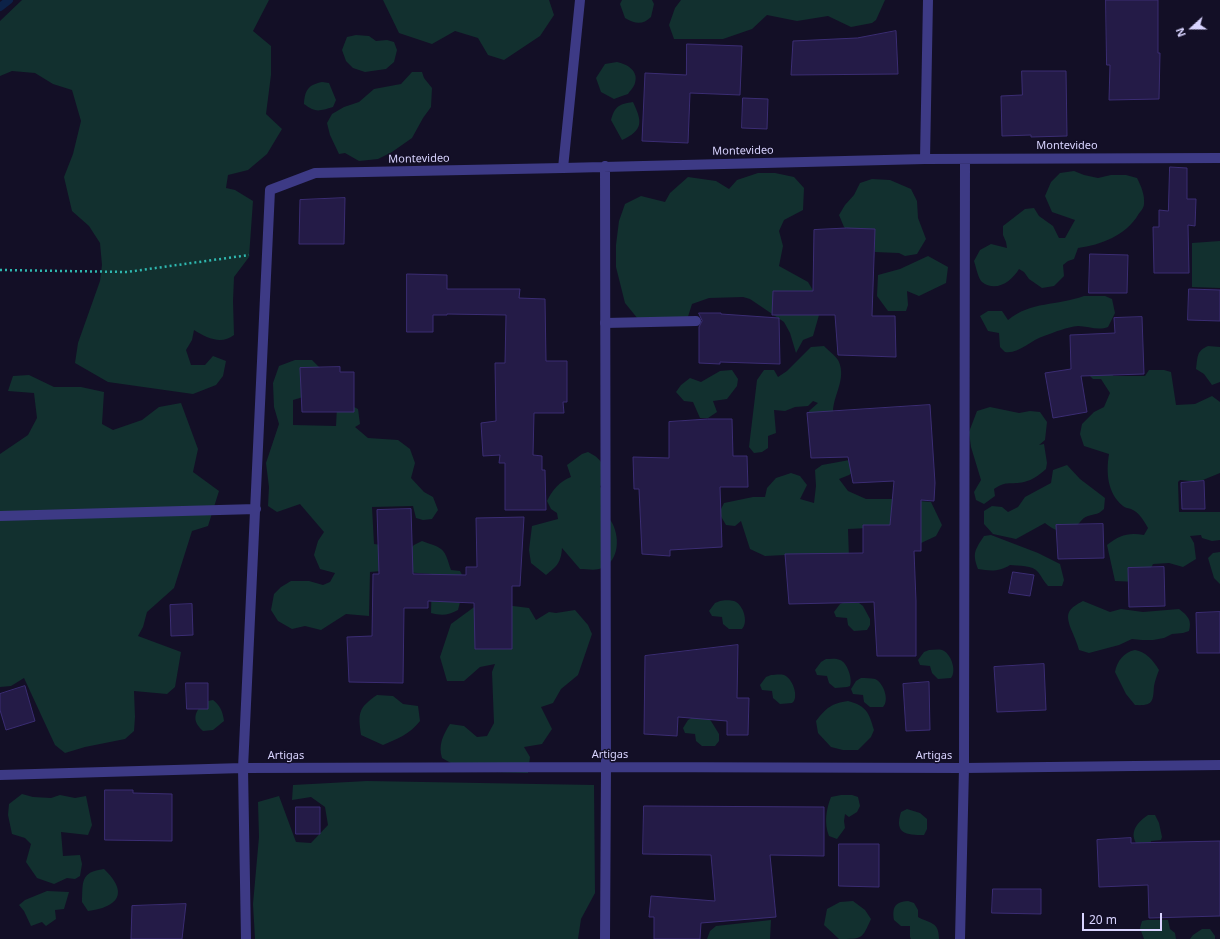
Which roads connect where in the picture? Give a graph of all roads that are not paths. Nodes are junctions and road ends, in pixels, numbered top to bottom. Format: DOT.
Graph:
graph roads {
  1 [pos="580,0"];
  2 [pos="928,0"];
  3 [pos="965,158"];
  4 [pos="1220,158"];
  5 [pos="925,159"];
  6 [pos="605,166"];
  7 [pos="563,168"];
  8 [pos="696,321"];
  9 [pos="605,323"];
  10 [pos="256,509"];
  11 [pos="0,516"];
  12 [pos="1220,765"];
  13 [pos="606,767"];
  14 [pos="243,768"];
  15 [pos="964,768"];
  16 [pos="0,774"];
  17 [pos="246,939"];
  18 [pos="604,939"];
  19 [pos="960,939"];
  1 -- 7 [label="street"];
  2 -- 5 [label="street"];
  3 -- 4 [label="street, Montevideo"];
  3 -- 5 [label="street, Montevideo"];
  3 -- 15 [label="street"];
  5 -- 6 [label="street, Montevideo"];
  6 -- 7 [label="street, Montevideo"];
  6 -- 9 [label="street"];
  7 -- 10 [label="street, Montevideo"];
  8 -- 9 [label="street"];
  9 -- 13 [label="street"];
  10 -- 11 [label="street"];
  10 -- 14 [label="street"];
  12 -- 15 [label="street, Artigas"];
  13 -- 14 [label="street, Artigas"];
  13 -- 15 [label="street, Artigas"];
  13 -- 18 [label="street"];
  14 -- 16 [label="street, Artigas"];
  14 -- 17 [label="street"];
  15 -- 19 [label="street"];
}
